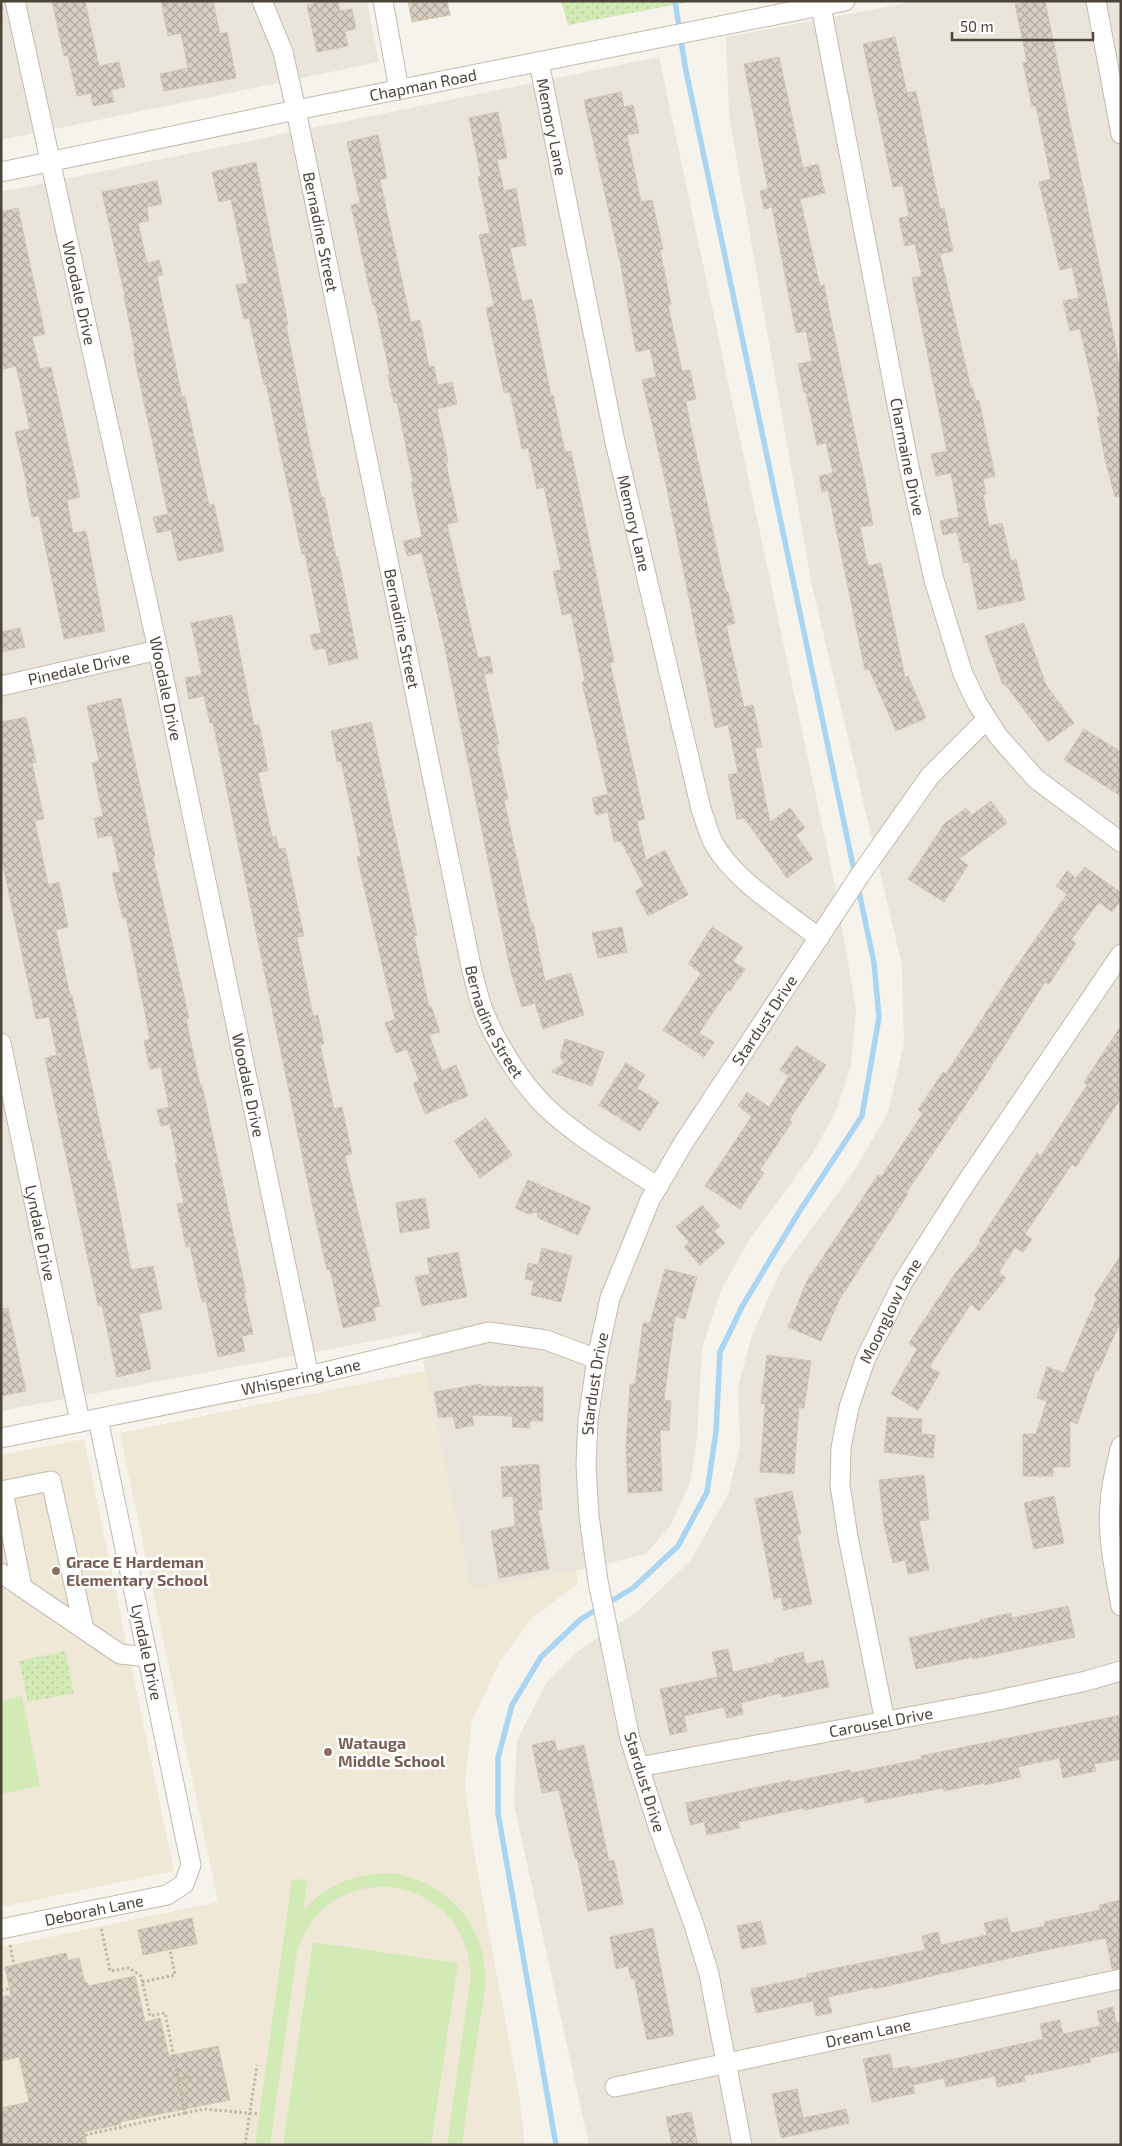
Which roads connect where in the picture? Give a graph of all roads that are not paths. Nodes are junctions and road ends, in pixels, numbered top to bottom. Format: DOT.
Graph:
graph roads {
  1 [pos="15,1"];
  2 [pos="262,1"];
  3 [pos="383,1"];
  4 [pos="845,1"];
  5 [pos="1096,1"];
  6 [pos="821,6"];
  7 [pos="539,62"];
  8 [pos="399,90"];
  9 [pos="296,110"];
  10 [pos="1121,134"];
  11 [pos="50,162"];
  12 [pos="1,172"];
  13 [pos="158,650"];
  14 [pos="1,686"];
  15 [pos="987,719"];
  16 [pos="1121,842"];
  17 [pos="819,938"];
  18 [pos="1121,954"];
  19 [pos="1,1043"];
  20 [pos="658,1188"];
  21 [pos="597,1359"];
  22 [pos="309,1376"];
  23 [pos="98,1419"];
  24 [pos="80,1422"];
  25 [pos="1,1438"];
  26 [pos="1121,1446"];
  27 [pos="2,1491"];
  28 [pos="1,1573"];
  29 [pos="22,1587"];
  30 [pos="1121,1606"];
  31 [pos="84,1629"];
  32 [pos="148,1657"];
  33 [pos="1121,1671"];
  34 [pos="885,1722"];
  35 [pos="639,1767"];
  36 [pos="184,1884"];
  37 [pos="5,1936"];
  38 [pos="1121,1978"];
  39 [pos="726,2063"];
  40 [pos="615,2087"];
  41 [pos="742,2145"];
  1 -- 11 [label="street, Woodale Drive"];
  2 -- 9 [label="street, Bernadine Street"];
  3 -- 8 [label="street"];
  4 -- 6 [label="street, Chapman Road"];
  5 -- 10 [label="street"];
  6 -- 7 [label="street, Chapman Road"];
  6 -- 15 [label="street, Charmaine Drive"];
  7 -- 8 [label="street, Chapman Road"];
  7 -- 17 [label="street, Memory Lane"];
  8 -- 9 [label="street, Chapman Road"];
  9 -- 11 [label="street, Chapman Road"];
  9 -- 20 [label="street, Bernadine Street"];
  11 -- 12 [label="street, Chapman Road"];
  11 -- 13 [label="street, Woodale Drive"];
  13 -- 14 [label="street, Pinedale Drive"];
  13 -- 22 [label="street, Woodale Drive"];
  15 -- 16 [label="street, Charmaine Drive"];
  15 -- 17 [label="street, Stardust Drive"];
  17 -- 20 [label="street, Stardust Drive"];
  18 -- 34 [label="street, Moonglow Lane"];
  19 -- 24 [label="street, Lyndale Drive"];
  20 -- 21 [label="street, Stardust Drive"];
  21 -- 22 [label="street, Whispering Lane"];
  21 -- 35 [label="street, Stardust Drive"];
  22 -- 23 [label="street, Whispering Lane"];
  23 -- 24 [label="street, Whispering Lane"];
  23 -- 32 [label="street, Lyndale Drive"];
  24 -- 25 [label="street, Whispering Lane"];
  26 -- 30 [label="street"];
  27 -- 29 [label="street"];
  27 -- 31 [label="street"];
  28 -- 29 [label="street"];
  29 -- 31 [label="street"];
  31 -- 32 [label="street"];
  32 -- 36 [label="street, Lyndale Drive"];
  33 -- 34 [label="street, Carousel Drive"];
  34 -- 35 [label="street, Carousel Drive"];
  35 -- 39 [label="street, Stardust Drive"];
  36 -- 37 [label="street, Deborah Lane"];
  38 -- 39 [label="street, Dream Lane"];
  39 -- 40 [label="street, Dream Lane"];
  39 -- 41 [label="street, Stardust Drive"];
}
